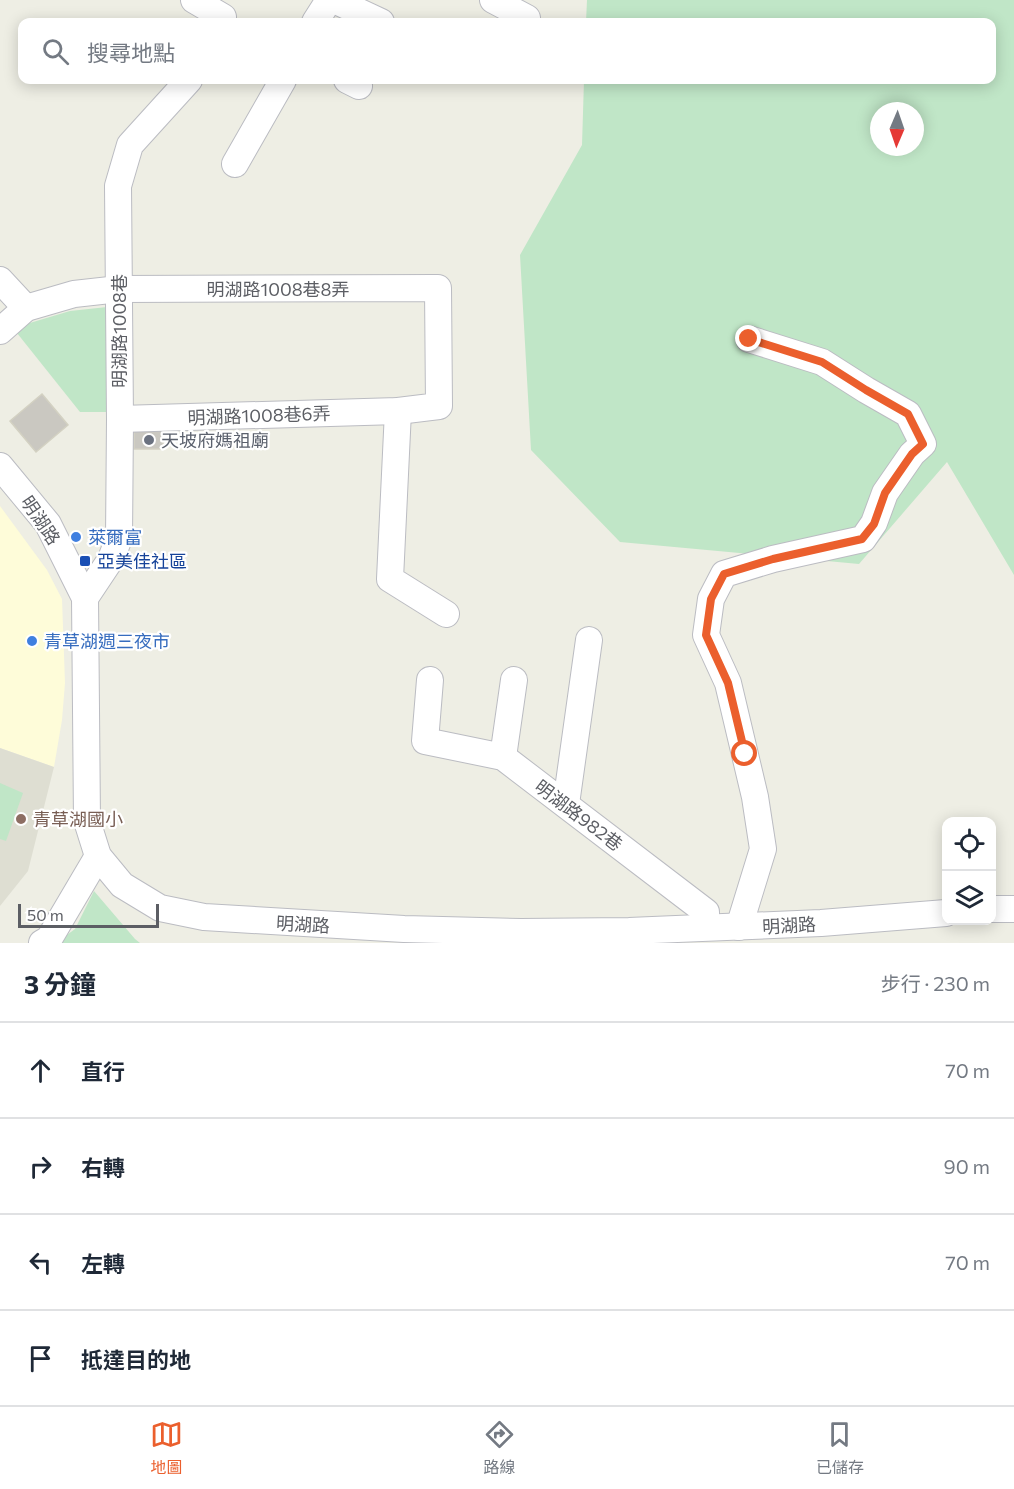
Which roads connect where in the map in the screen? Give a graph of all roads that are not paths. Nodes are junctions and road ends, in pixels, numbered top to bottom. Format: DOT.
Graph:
graph roads {
  1 [pos="194,0"];
  2 [pos="329,0"];
  3 [pos="334,0"];
  4 [pos="493,0"];
  5 [pos="225,13"];
  6 [pos="318,18"];
  7 [pos="372,18"];
  8 [pos="527,18"];
  9 [pos="185,84"];
  10 [pos="281,84"];
  11 [pos="235,164"];
  12 [pos="0,280"];
  13 [pos="118,290"];
  14 [pos="26,308"];
  15 [pos="0,331"];
  16 [pos="749,339"];
  17 [pos="439,406"];
  18 [pos="398,411"];
  19 [pos="120,419"];
  20 [pos="0,466"];
  21 [pos="85,598"];
  22 [pos="446,614"];
  23 [pos="588,640"];
  24 [pos="430,680"];
  25 [pos="514,680"];
  26 [pos="503,757"];
  27 [pos="566,804"];
  28 [pos="98,856"];
  29 [pos="996,909"];
  30 [pos="1014,909"];
  31 [pos="942,913"];
  32 [pos="706,927"];
  33 [pos="740,927"];
  34 [pos="42,943"];
  1 -- 5 [label="street"];
  2 -- 6 [label="street"];
  3 -- 7 [label="street"];
  4 -- 8 [label="street"];
  9 -- 13 [label="street, 明湖路1008巷"];
  10 -- 11 [label="street"];
  12 -- 14 [label="street"];
  13 -- 14 [label="street, 明湖路1008巷8弄"];
  13 -- 17 [label="street, 明湖路1008巷8弄"];
  13 -- 19 [label="street, 明湖路1008巷"];
  14 -- 15 [label="street"];
  16 -- 33 [label="street"];
  17 -- 18 [label="street, 明湖路1008巷6弄"];
  18 -- 19 [label="street, 明湖路1008巷6弄"];
  18 -- 22 [label="street"];
  19 -- 21 [label="street, 明湖路1008巷"];
  20 -- 21 [label="street, 明湖路"];
  21 -- 28 [label="street, 明湖路"];
  23 -- 27 [label="street"];
  24 -- 26 [label="street, 明湖路982巷"];
  25 -- 26 [label="street"];
  26 -- 27 [label="street, 明湖路982巷"];
  27 -- 32 [label="street, 明湖路982巷"];
  28 -- 32 [label="street, 明湖路"];
  28 -- 34 [label="street"];
  29 -- 30 [label="street"];
  31 -- 33 [label="street, 明湖路"];
  32 -- 33 [label="street, 明湖路"];
}
